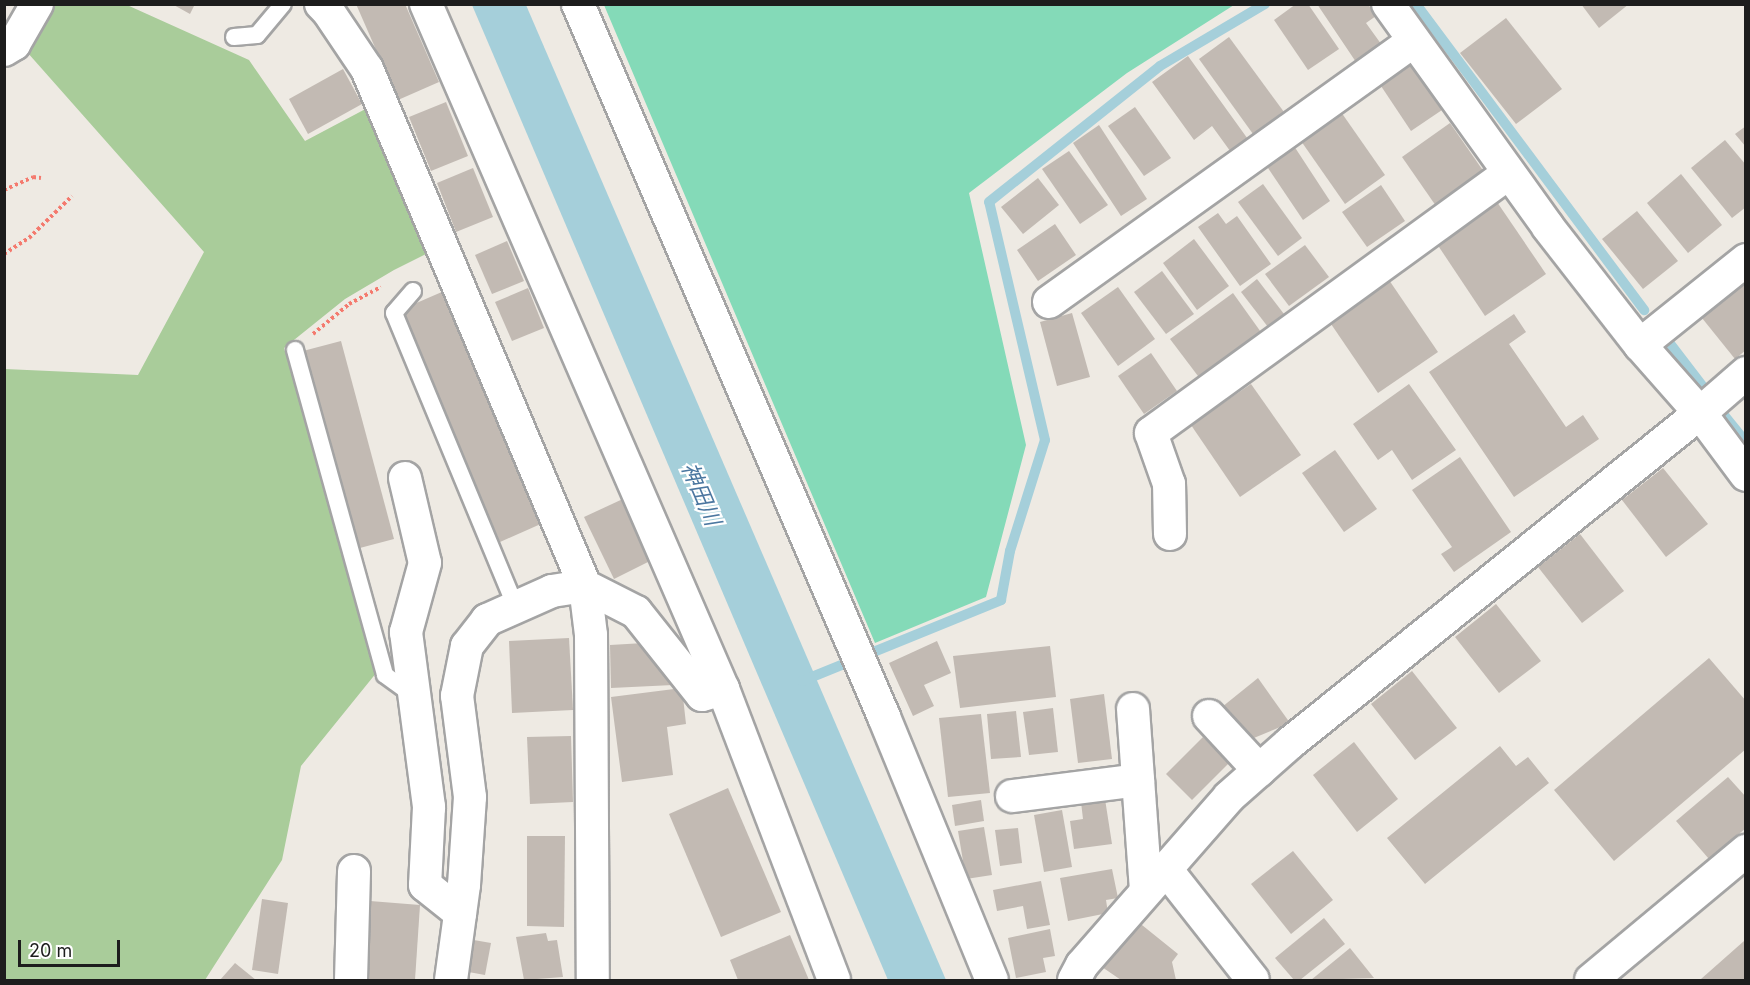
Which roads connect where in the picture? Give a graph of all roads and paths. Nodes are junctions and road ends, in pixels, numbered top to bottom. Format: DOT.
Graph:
graph roads {
  1 [pos="37,4"];
  2 [pos="283,4"];
  3 [pos="321,4"];
  4 [pos="426,4"];
  5 [pos="578,4"];
  6 [pos="1388,4"];
  7 [pos="234,37"];
  8 [pos="1413,40"];
  9 [pos="4,50"];
  10 [pos="1509,173"];
  11 [pos="41,178"];
  12 [pos="4,190"];
  13 [pos="72,196"];
  14 [pos="4,254"];
  15 [pos="1746,260"];
  16 [pos="387,284"];
  17 [pos="413,291"];
  18 [pos="1049,302"];
  19 [pos="1640,345"];
  20 [pos="295,350"];
  21 [pos="1746,373"];
  22 [pos="1700,413"];
  23 [pos="1746,476"];
  24 [pos="405,478"];
  25 [pos="1170,534"];
  26 [pos="585,586"];
  27 [pos="516,607"];
  28 [pos="723,689"];
  29 [pos="414,696"];
  30 [pos="1133,709"];
  31 [pos="1209,716"];
  32 [pos="1259,770"];
  33 [pos="1138,780"];
  34 [pos="1012,796"];
  35 [pos="1746,851"];
  36 [pos="354,871"];
  37 [pos="1156,879"];
  38 [pos="460,913"];
  39 [pos="351,981"];
  40 [pos="451,981"];
  41 [pos="593,981"];
  42 [pos="834,981"];
  43 [pos="992,981"];
  44 [pos="1074,981"];
  45 [pos="1253,981"];
  46 [pos="1591,981"];
  1 -- 9 [label="street"];
  2 -- 7 [label="lane"];
  3 -- 26 [label="street"];
  4 -- 28 [label="street"];
  5 -- 43 [label="street"];
  6 -- 8 [label="street"];
  8 -- 10 [label="street"];
  8 -- 18 [label="street"];
  10 -- 19 [label="street"];
  10 -- 25 [label="street"];
  11 -- 12 [label="path"];
  13 -- 14 [label="path"];
  15 -- 19 [label="street"];
  16 -- 20 [label="path"];
  17 -- 27 [label="lane"];
  19 -- 22 [label="street"];
  20 -- 29 [label="lane"];
  21 -- 22 [label="street"];
  22 -- 23 [label="street"];
  22 -- 32 [label="street"];
  24 -- 29 [label="street"];
  26 -- 27 [label="street"];
  26 -- 28 [label="street"];
  26 -- 41 [label="street"];
  27 -- 38 [label="street"];
  28 -- 42 [label="street"];
  29 -- 38 [label="street"];
  30 -- 33 [label="street"];
  31 -- 32 [label="street"];
  32 -- 37 [label="street"];
  33 -- 34 [label="street"];
  33 -- 37 [label="street"];
  35 -- 46 [label="street"];
  36 -- 39 [label="street"];
  37 -- 44 [label="street"];
  37 -- 45 [label="street"];
  38 -- 40 [label="street"];
}
